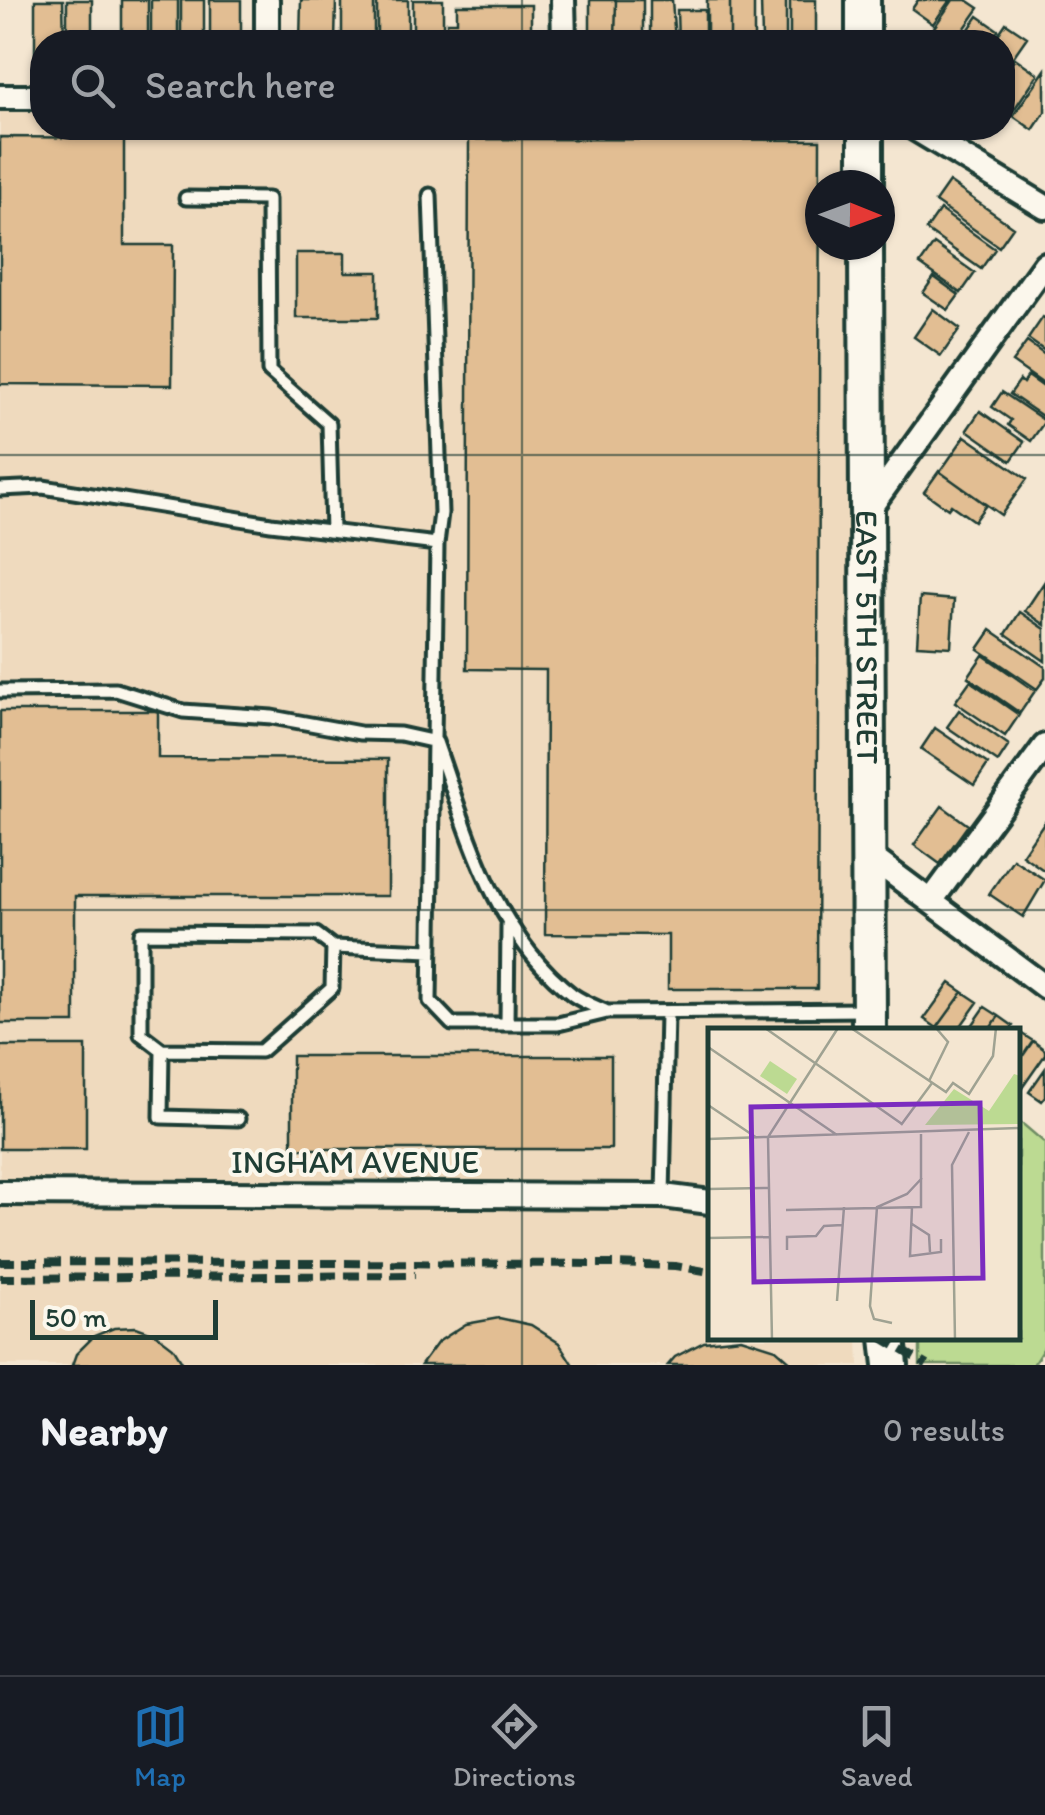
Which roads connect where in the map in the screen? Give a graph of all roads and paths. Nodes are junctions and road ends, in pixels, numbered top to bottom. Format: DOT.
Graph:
graph roads {
  1 [pos="267,0"];
  2 [pos="563,0"];
  3 [pos="884,0"];
  4 [pos="863,24"];
  5 [pos="267,30"];
  6 [pos="564,30"];
  7 [pos="0,97"];
  8 [pos="30,97"];
  9 [pos="866,140"];
  10 [pos="934,140"];
  11 [pos="866,170"];
  12 [pos="430,196"];
  13 [pos="186,198"];
  14 [pos="1045,207"];
  15 [pos="866,260"];
  16 [pos="1045,264"];
  17 [pos="0,489"];
  18 [pos="866,513"];
  19 [pos="332,531"];
  20 [pos="437,544"];
  21 [pos="0,691"];
  22 [pos="436,742"];
  23 [pos="1045,746"];
  24 [pos="867,854"];
  25 [pos="931,901"];
  26 [pos="508,924"];
  27 [pos="333,947"];
  28 [pos="431,951"];
  29 [pos="1045,987"];
  30 [pos="607,1012"];
  31 [pos="667,1013"];
  32 [pos="869,1020"];
  33 [pos="507,1024"];
  34 [pos="162,1050"];
  35 [pos="238,1119"];
  36 [pos="0,1193"];
  37 [pos="663,1196"];
  38 [pos="708,1202"];
  39 [pos="888,1340"];
  40 [pos="891,1365"];
  1 -- 5 [label="street"];
  2 -- 6 [label="street"];
  3 -- 4 [label="street"];
  7 -- 8 [label="street"];
  9 -- 11 [label="street"];
  10 -- 14 [label="street"];
  12 -- 20 [label="lane"];
  13 -- 19 [label="lane"];
  15 -- 18 [label="street, EAST 5TH STREET"];
  16 -- 18 [label="street"];
  17 -- 19 [label="lane"];
  18 -- 24 [label="street, EAST 5TH STREET"];
  19 -- 20 [label="lane"];
  20 -- 22 [label="lane"];
  21 -- 22 [label="lane"];
  22 -- 26 [label="lane"];
  22 -- 28 [label="lane"];
  23 -- 25 [label="street"];
  24 -- 25 [label="street"];
  24 -- 32 [label="street, EAST 5TH STREET"];
  25 -- 29 [label="street"];
  26 -- 30 [label="lane"];
  26 -- 33 [label="lane"];
  27 -- 28 [label="lane"];
  27 -- 34 [label="lane"];
  27 -- 34 [label="lane"];
  28 -- 33 [label="lane"];
  30 -- 31 [label="lane"];
  30 -- 33 [label="lane"];
  31 -- 32 [label="lane"];
  31 -- 37 [label="lane"];
  34 -- 35 [label="lane"];
  36 -- 37 [label="street, INGHAM AVENUE"];
  37 -- 38 [label="street, INGHAM AVENUE"];
  39 -- 40 [label="street"];
}
